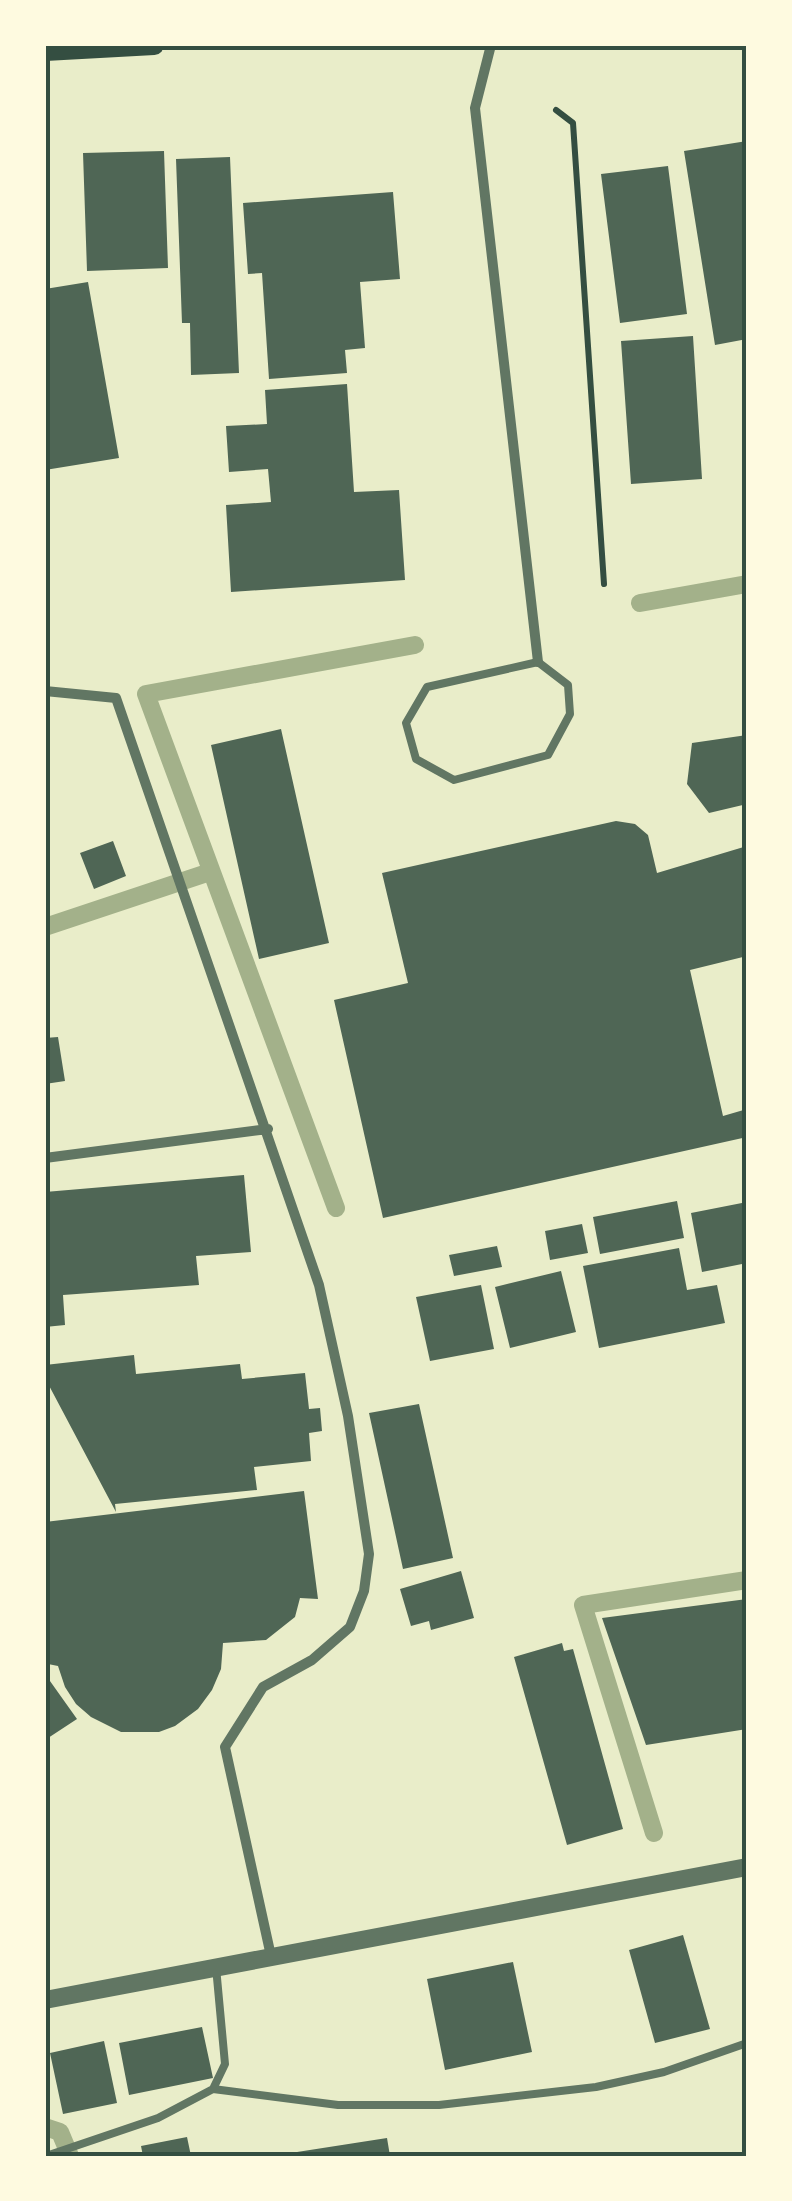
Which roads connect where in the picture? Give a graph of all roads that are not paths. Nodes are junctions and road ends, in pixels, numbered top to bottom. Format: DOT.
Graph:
graph roads {
  1 [pos="154,45"];
  2 [pos="490,45"];
  3 [pos="45,51"];
  4 [pos="538,662"];
  5 [pos="45,691"];
  6 [pos="268,1129"];
  7 [pos="45,1158"];
  8 [pos="747,1867"];
  9 [pos="271,1956"];
  10 [pos="216,1966"];
  11 [pos="45,2000"];
  12 [pos="747,2043"];
  13 [pos="213,2089"];
  14 [pos="50,2155"];
  1 -- 3 [label="main road"];
  2 -- 4 [label="street"];
  4 -- 4 [label="lane"];
  5 -- 6 [label="street"];
  6 -- 7 [label="street"];
  6 -- 9 [label="street"];
  8 -- 9 [label="street"];
  9 -- 10 [label="street"];
  10 -- 11 [label="street"];
  10 -- 13 [label="lane"];
  12 -- 13 [label="lane"];
  13 -- 14 [label="lane"];
}
